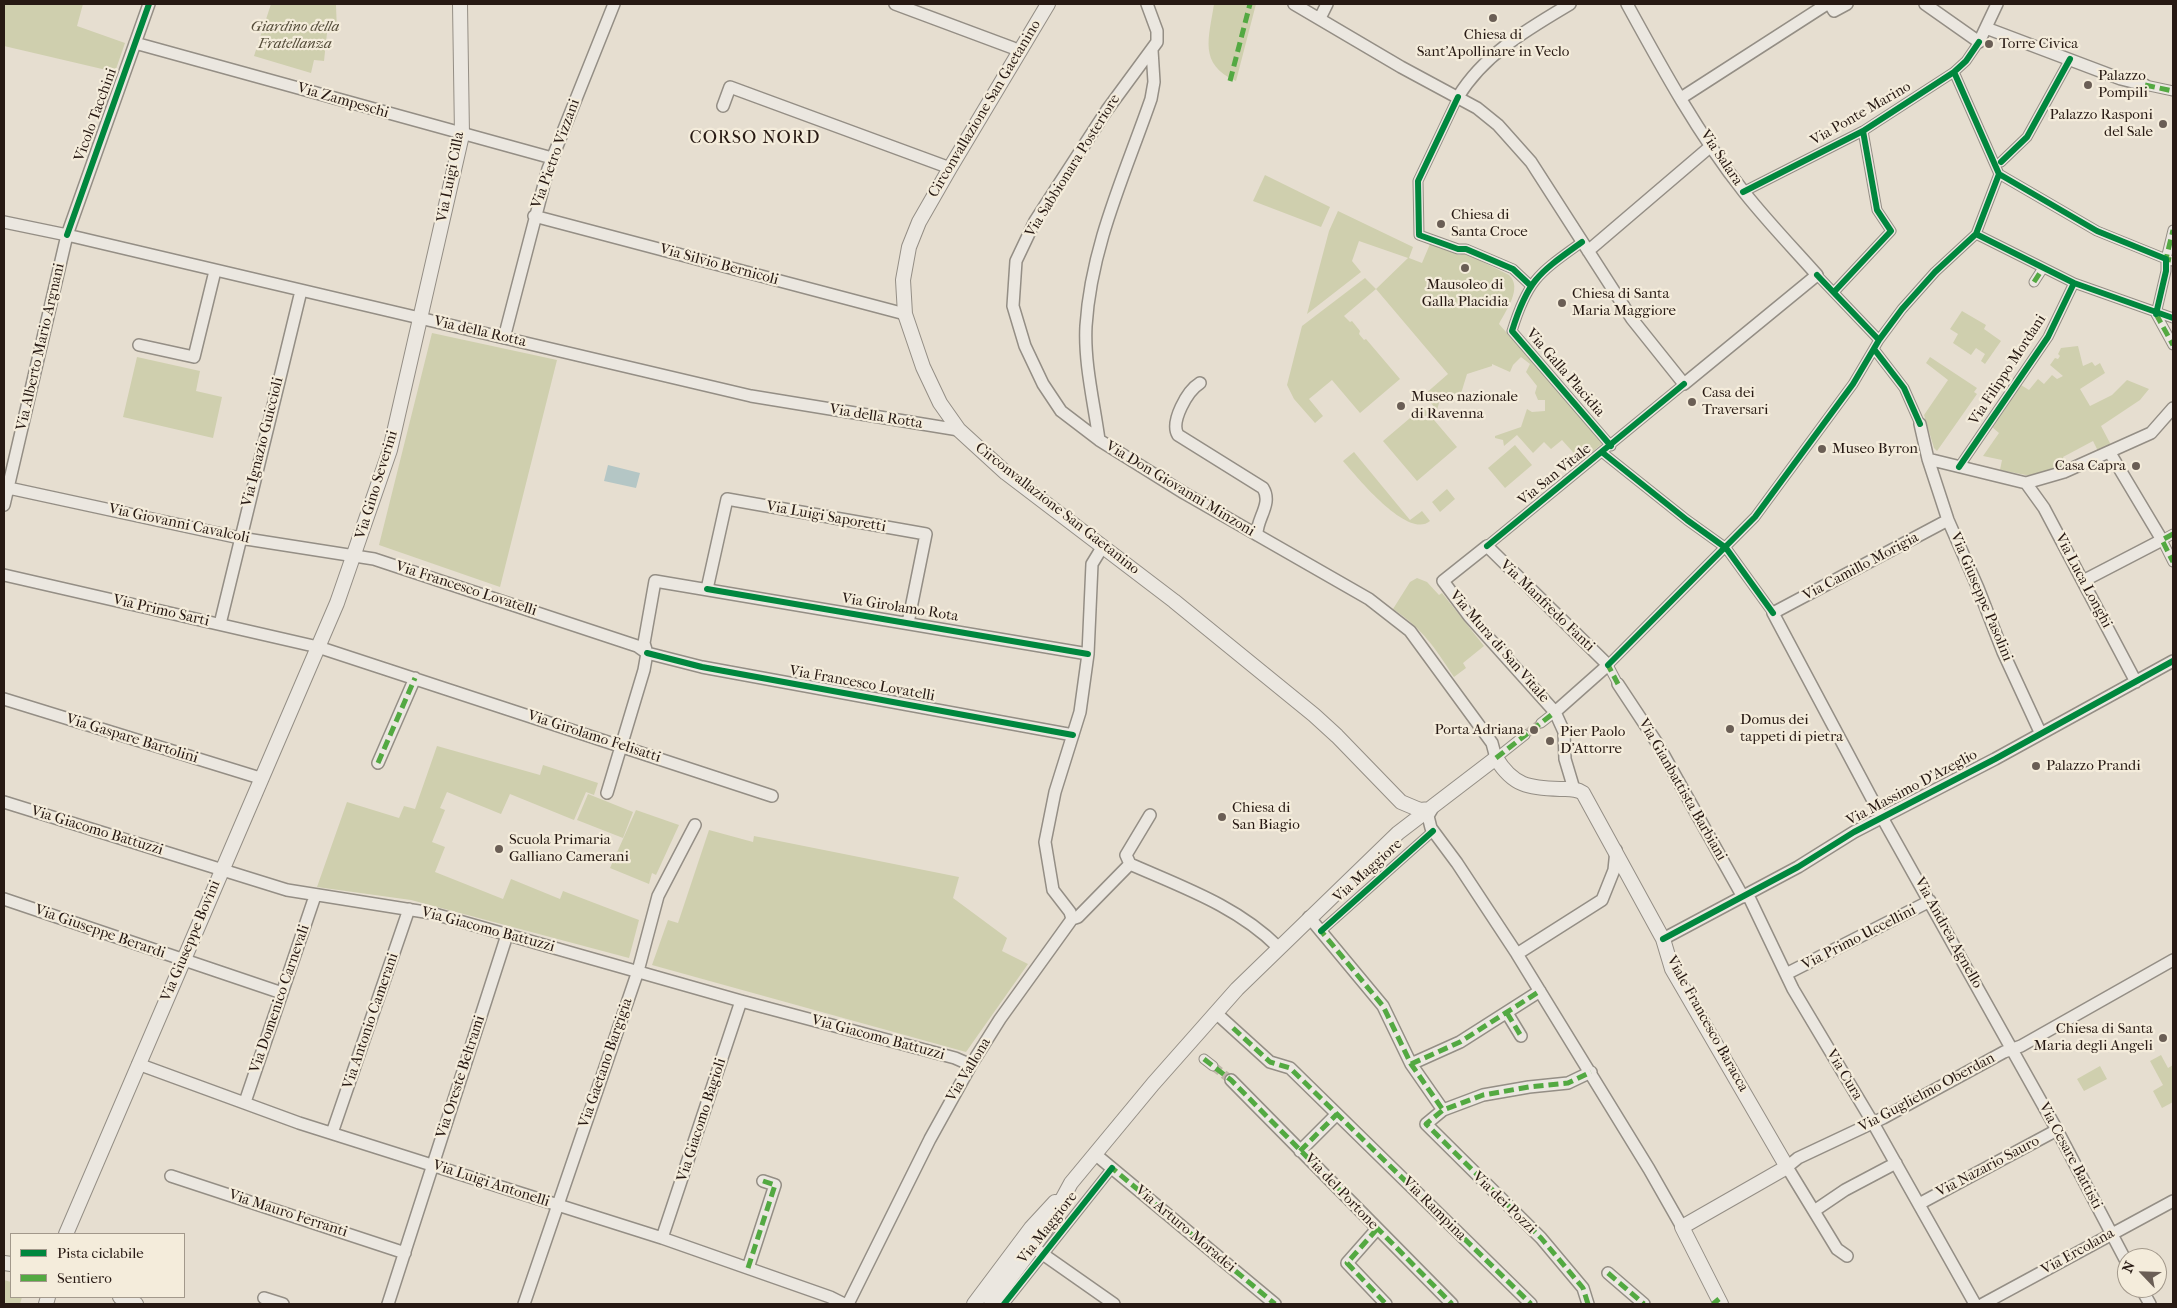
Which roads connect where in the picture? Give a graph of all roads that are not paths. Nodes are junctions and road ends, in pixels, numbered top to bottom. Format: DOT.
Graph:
graph roads {
  1 [pos="149,4"];
  2 [pos="460,4"];
  3 [pos="614,4"];
  4 [pos="895,4"];
  5 [pos="1048,4"];
  6 [pos="1147,4"];
  7 [pos="1294,4"];
  8 [pos="1327,4"];
  9 [pos="1570,4"];
  10 [pos="1627,4"];
  11 [pos="1828,4"];
  12 [pos="1846,4"];
  13 [pos="1925,4"];
  14 [pos="1997,4"];
  15 [pos="1320,18"];
  16 [pos="1986,28"];
  17 [pos="1979,42"];
  18 [pos="135,43"];
  19 [pos="1152,50"];
  20 [pos="1019,53"];
  21 [pos="2070,60"];
  22 [pos="1954,72"];
  23 [pos="2145,85"];
  24 [pos="2173,91"];
  25 [pos="1458,97"];
  26 [pos="1681,98"];
  27 [pos="722,106"];
  28 [pos="1863,130"];
  29 [pos="462,134"];
  30 [pos="1711,146"];
  31 [pos="552,158"];
  32 [pos="2001,162"];
  33 [pos="950,168"];
  34 [pos="1998,174"];
  35 [pos="1743,192"];
  36 [pos="534,216"];
  37 [pos="4,222"];
  38 [pos="2173,230"];
  39 [pos="67,235"];
  40 [pos="1974,236"];
  41 [pos="1585,246"];
  42 [pos="2170,260"];
  43 [pos="2043,268"];
  44 [pos="215,271"];
  45 [pos="1817,275"];
  46 [pos="2034,282"];
  47 [pos="2074,284"];
  48 [pos="1530,285"];
  49 [pos="301,290"];
  50 [pos="1834,292"];
  51 [pos="905,314"];
  52 [pos="2156,314"];
  53 [pos="421,318"];
  54 [pos="2173,318"];
  55 [pos="504,338"];
  56 [pos="1879,340"];
  57 [pos="140,345"];
  58 [pos="2173,345"];
  59 [pos="1874,349"];
  60 [pos="1200,384"];
  61 [pos="1684,384"];
  62 [pos="2173,408"];
  63 [pos="1920,424"];
  64 [pos="959,430"];
  65 [pos="1099,440"];
  66 [pos="1611,446"];
  67 [pos="1602,453"];
  68 [pos="2110,453"];
  69 [pos="1928,459"];
  70 [pos="1959,467"];
  71 [pos="2026,482"];
  72 [pos="6,487"];
  73 [pos="4,506"];
  74 [pos="1948,520"];
  75 [pos="2173,534"];
  76 [pos="1257,535"];
  77 [pos="240,538"];
  78 [pos="2162,540"];
  79 [pos="1103,546"];
  80 [pos="1487,546"];
  81 [pos="1726,548"];
  82 [pos="355,555"];
  83 [pos="2173,562"];
  84 [pos="4,575"];
  85 [pos="1443,581"];
  86 [pos="2083,581"];
  87 [pos="707,589"];
  88 [pos="1773,613"];
  89 [pos="908,623"];
  90 [pos="220,624"];
  91 [pos="318,647"];
  92 [pos="647,653"];
  93 [pos="1088,654"];
  94 [pos="2173,661"];
  95 [pos="1608,666"];
  96 [pos="415,678"];
  97 [pos="2136,682"];
  98 [pos="1618,684"];
  99 [pos="4,699"];
  100 [pos="1555,712"];
  101 [pos="1541,723"];
  102 [pos="2040,732"];
  103 [pos="1073,735"];
  104 [pos="1525,735"];
  105 [pos="621,746"];
  106 [pos="1496,758"];
  107 [pos="378,763"];
  108 [pos="260,778"];
  109 [pos="1574,789"];
  110 [pos="606,794"];
  111 [pos="772,796"];
  112 [pos="4,802"];
  113 [pos="1401,802"];
  114 [pos="1432,809"];
  115 [pos="1150,815"];
  116 [pos="1882,817"];
  117 [pos="695,826"];
  118 [pos="1432,830"];
  119 [pos="1398,833"];
  120 [pos="1616,850"];
  121 [pos="1130,864"];
  122 [pos="222,869"];
  123 [pos="315,896"];
  124 [pos="1746,896"];
  125 [pos="4,899"];
  126 [pos="1930,901"];
  127 [pos="409,909"];
  128 [pos="1309,917"];
  129 [pos="1072,919"];
  130 [pos="1321,931"];
  131 [pos="507,934"];
  132 [pos="1663,939"];
  133 [pos="1278,947"];
  134 [pos="1517,954"];
  135 [pos="183,960"];
  136 [pos="2173,960"];
  137 [pos="638,971"];
  138 [pos="1786,974"];
  139 [pos="1540,991"];
  140 [pos="282,993"];
  141 [pos="741,1001"];
  142 [pos="1216,1012"];
  143 [pos="1507,1013"];
  144 [pos="1521,1036"];
  145 [pos="2013,1049"];
  146 [pos="1204,1059"];
  147 [pos="138,1064"];
  148 [pos="1410,1064"];
  149 [pos="971,1065"];
  150 [pos="1213,1066"];
  151 [pos="1591,1072"];
  152 [pos="1230,1080"];
  153 [pos="245,1102"];
  154 [pos="1443,1110"];
  155 [pos="1337,1114"];
  156 [pos="1873,1122"];
  157 [pos="2057,1130"];
  158 [pos="332,1133"];
  159 [pos="1300,1151"];
  160 [pos="1095,1154"];
  161 [pos="1896,1163"];
  162 [pos="433,1165"];
  163 [pos="1787,1167"];
  164 [pos="1112,1168"];
  165 [pos="171,1176"];
  166 [pos="763,1181"];
  167 [pos="1065,1192"];
  168 [pos="2173,1201"];
  169 [pos="1919,1204"];
  170 [pos="557,1205"];
  171 [pos="1814,1211"];
  172 [pos="1682,1227"];
  173 [pos="1377,1229"];
  174 [pos="66,1233"];
  175 [pos="2111,1234"];
  176 [pos="1025,1236"];
  177 [pos="662,1238"];
  178 [pos="2119,1248"];
  179 [pos="405,1252"];
  180 [pos="1038,1252"];
  181 [pos="1847,1256"];
  182 [pos="748,1268"];
  183 [pos="1608,1273"];
  184 [pos="122,1298"];
  185 [pos="264,1298"];
  186 [pos="1718,1303"];
  187 [pos="136,1304"];
  188 [pos="282,1304"];
  189 [pos="388,1304"];
  190 [pos="524,1304"];
  191 [pos="844,1304"];
  192 [pos="848,1304"];
  193 [pos="974,1304"];
  194 [pos="991,1304"];
  195 [pos="1004,1304"];
  196 [pos="1114,1304"];
  197 [pos="1275,1304"];
  198 [pos="1386,1304"];
  199 [pos="1452,1304"];
  200 [pos="1531,1304"];
  201 [pos="1588,1304"];
  202 [pos="1644,1304"];
  203 [pos="1975,1304"];
  204 [pos="1983,1304"];
  1 -- 18 [label="street, Vicolo Tacchini"];
  2 -- 29 [label="street, Via Luigi Cilla"];
  3 -- 31 [label="street, Via Pietro Vizzani"];
  4 -- 20 [label="street"];
  5 -- 20 [label="street, Circonvallazione San Gaetanino"];
  6 -- 19 [label="street, Via Don Giovanni Minzoni"];
  7 -- 15 [label="street"];
  8 -- 15 [label="street"];
  9 -- 25 [label="street"];
  10 -- 26 [label="street, Via Salara"];
  11 -- 12 [label="street"];
  11 -- 26 [label="street"];
  13 -- 17 [label="street"];
  14 -- 16 [label="street"];
  15 -- 25 [label="street"];
  16 -- 17 [label="street"];
  16 -- 21 [label="street"];
  17 -- 22 [label="street, Via Ponte Marino"];
  18 -- 29 [label="street, Via Zampeschi"];
  18 -- 39 [label="street, Vicolo Tacchini"];
  19 -- 65 [label="street, Via Don Giovanni Minzoni"];
  19 -- 65 [label="street, Via Sabbionara Posteriore"];
  20 -- 33 [label="street, Circonvallazione San Gaetanino"];
  21 -- 23 [label="street"];
  21 -- 32 [label="street"];
  22 -- 28 [label="street, Via Ponte Marino"];
  22 -- 34 [label="street"];
  23 -- 24 [label="street"];
  25 -- 41 [label="street"];
  25 -- 48 [label="street"];
  26 -- 30 [label="street, Via Salara"];
  27 -- 33 [label="street"];
  28 -- 35 [label="street, Via Ponte Marino"];
  28 -- 50 [label="street"];
  29 -- 31 [label="street, Via Zampeschi"];
  29 -- 53 [label="street, Via Luigi Cilla"];
  30 -- 35 [label="street, Via Salara"];
  30 -- 41 [label="street"];
  31 -- 36 [label="street, Via Pietro Vizzani"];
  33 -- 51 [label="street, Circonvallazione San Gaetanino"];
  34 -- 40 [label="street"];
  34 -- 42 [label="street"];
  35 -- 45 [label="street, Via Salara"];
  36 -- 51 [label="street, Via Silvio Bernicoli"];
  36 -- 55 [label="street, Via Pietro Vizzani"];
  37 -- 39 [label="street, Via della Rotta"];
  38 -- 42 [label="street"];
  39 -- 44 [label="street, Via della Rotta"];
  39 -- 72 [label="street, Via Alberto Mario Argnani"];
  40 -- 43 [label="street"];
  40 -- 56 [label="street"];
  41 -- 48 [label="street"];
  41 -- 61 [label="street"];
  42 -- 52 [label="street"];
  43 -- 46 [label="street"];
  43 -- 47 [label="street"];
  44 -- 49 [label="street, Via della Rotta"];
  44 -- 57 [label="street"];
  45 -- 50 [label="street, Via Salara"];
  45 -- 61 [label="street, Via San Vitale"];
  47 -- 52 [label="street"];
  47 -- 70 [label="street, Via Filippo Mordani"];
  48 -- 66 [label="street, Via Galla Placidia"];
  49 -- 53 [label="street, Via della Rotta"];
  49 -- 77 [label="street, Via Ignazio Guiccioli"];
  50 -- 56 [label="street, Via Salara"];
  51 -- 64 [label="street, Circonvallazione San Gaetanino"];
  52 -- 54 [label="street"];
  52 -- 58 [label="street"];
  53 -- 55 [label="street, Via della Rotta"];
  53 -- 82 [label="street, Via Gino Severini"];
  55 -- 64 [label="street, Via della Rotta"];
  56 -- 59 [label="street"];
  59 -- 63 [label="street"];
  59 -- 81 [label="street"];
  60 -- 76 [label="street"];
  61 -- 66 [label="street, Via San Vitale"];
  62 -- 68 [label="street"];
  63 -- 69 [label="street, Via Giuseppe Pasolini"];
  64 -- 79 [label="street, Circonvallazione San Gaetanino"];
  65 -- 76 [label="street, Via Don Giovanni Minzoni"];
  66 -- 67 [label="street, Via San Vitale"];
  67 -- 80 [label="street, Via San Vitale"];
  67 -- 81 [label="street"];
  68 -- 71 [label="street"];
  68 -- 78 [label="street"];
  69 -- 70 [label="street"];
  69 -- 74 [label="street, Via Giuseppe Pasolini"];
  70 -- 71 [label="street"];
  71 -- 86 [label="street, Via Luca Longhi"];
  72 -- 73 [label="street, Via Alberto Mario Argnani"];
  72 -- 77 [label="street, Via Giovanni Cavalcoli"];
  74 -- 88 [label="street, Via Camillo Morigia"];
  74 -- 102 [label="street, Via Giuseppe Pasolini"];
  75 -- 78 [label="street"];
  76 -- 106 [label="street, Via Don Giovanni Minzoni"];
  77 -- 82 [label="street, Via Giovanni Cavalcoli"];
  77 -- 90 [label="street, Via Ignazio Guiccioli"];
  78 -- 83 [label="street"];
  78 -- 86 [label="street"];
  79 -- 93 [label="street"];
  79 -- 113 [label="street, Circonvallazione San Gaetanino"];
  80 -- 85 [label="street, Via San Vitale"];
  80 -- 95 [label="street, Via Manfredo Fanti"];
  81 -- 88 [label="street"];
  81 -- 95 [label="street"];
  82 -- 91 [label="street, Via Gino Severini"];
  82 -- 92 [label="street, Via Francesco Lovatelli"];
  84 -- 90 [label="street, Via Primo Sarti"];
  85 -- 100 [label="street, Via Mura di San Vitale"];
  86 -- 97 [label="street, Via Luca Longhi"];
  87 -- 89 [label="street, Via Girolamo Rota"];
  87 -- 89 [label="street, Via Luigi Saporetti"];
  87 -- 92 [label="street, Via Girolamo Rota"];
  88 -- 116 [label="street, Via Andrea Agnello"];
  89 -- 93 [label="street, Via Girolamo Rota"];
  90 -- 91 [label="street, Via Primo Sarti"];
  91 -- 96 [label="street, Via Girolamo Felisatti"];
  91 -- 108 [label="street, Via Giuseppe Bovini"];
  92 -- 103 [label="street, Via Francesco Lovatelli"];
  92 -- 105 [label="street"];
  93 -- 103 [label="street"];
  94 -- 97 [label="street, Via Massimo D'Azeglio"];
  95 -- 98 [label="street"];
  95 -- 100 [label="street"];
  96 -- 105 [label="street, Via Girolamo Felisatti"];
  96 -- 107 [label="street"];
  97 -- 102 [label="street, Via Massimo D'Azeglio"];
  98 -- 124 [label="street, Via Gianbattista Barbiani"];
  99 -- 108 [label="street, Via Gaspare Bartolini"];
  100 -- 101 [label="street"];
  100 -- 109 [label="street"];
  102 -- 116 [label="street, Via Massimo D'Azeglio"];
  103 -- 129 [label="street"];
  104 -- 106 [label="street"];
  105 -- 110 [label="street"];
  105 -- 111 [label="street, Via Girolamo Felisatti"];
  106 -- 109 [label="street"];
  106 -- 114 [label="street, Via Maggiore"];
  108 -- 122 [label="street, Via Giuseppe Bovini"];
  109 -- 120 [label="street, Viale Francesco Baracca"];
  112 -- 122 [label="street, Via Giacomo Battuzzi"];
  113 -- 114 [label="street, Circonvallazione San Gaetanino"];
  113 -- 119 [label="street"];
  114 -- 118 [label="street"];
  114 -- 119 [label="street, Via Maggiore"];
  115 -- 121 [label="street"];
  116 -- 124 [label="street, Via Massimo D'Azeglio"];
  116 -- 126 [label="street, Via Andrea Agnello"];
  117 -- 137 [label="street, Via Gaetano Bargigia"];
  118 -- 119 [label="street"];
  118 -- 130 [label="street, Via Maggiore"];
  118 -- 134 [label="street"];
  119 -- 128 [label="street, Via Maggiore"];
  120 -- 132 [label="street, Viale Francesco Baracca"];
  120 -- 134 [label="street"];
  121 -- 129 [label="street, Via Vallona"];
  121 -- 133 [label="street"];
  122 -- 123 [label="street, Via Giacomo Battuzzi"];
  122 -- 135 [label="street, Via Giuseppe Bovini"];
  123 -- 127 [label="street, Via Giacomo Battuzzi"];
  123 -- 140 [label="street, Via Domenico Carnevali"];
  124 -- 132 [label="street, Via Massimo D'Azeglio"];
  124 -- 138 [label="street, Via Cura"];
  125 -- 135 [label="street, Via Giuseppe Berardi"];
  126 -- 138 [label="street, Via Primo Uccellini"];
  126 -- 145 [label="street, Via Andrea Agnello"];
  127 -- 131 [label="street, Via Giacomo Battuzzi"];
  127 -- 158 [label="street, Via Antonio Camerani"];
  128 -- 130 [label="street"];
  128 -- 133 [label="street, Via Maggiore"];
  129 -- 149 [label="street, Via Vallona"];
  130 -- 148 [label="street"];
  131 -- 137 [label="street, Via Giacomo Battuzzi"];
  131 -- 162 [label="street, Via Oreste Beltrami"];
  132 -- 163 [label="street, Viale Francesco Baracca"];
  133 -- 142 [label="street, Via Maggiore"];
  134 -- 139 [label="street"];
  135 -- 140 [label="street, Via Giuseppe Berardi"];
  135 -- 147 [label="street, Via Giuseppe Bovini"];
  136 -- 145 [label="street, Via Guglielmo Oberdan"];
  137 -- 141 [label="street, Via Giacomo Battuzzi"];
  137 -- 170 [label="street, Via Gaetano Bargigia"];
  138 -- 156 [label="street, Via Cura"];
  139 -- 143 [label="street"];
  139 -- 151 [label="street"];
  140 -- 153 [label="street, Via Domenico Carnevali"];
  141 -- 149 [label="street, Via Giacomo Battuzzi"];
  141 -- 177 [label="street, Via Giacomo Bagioli"];
  142 -- 155 [label="street, Via Rampina"];
  142 -- 160 [label="street, Via Maggiore"];
  143 -- 144 [label="street"];
  143 -- 148 [label="street"];
  145 -- 156 [label="street, Via Guglielmo Oberdan"];
  145 -- 157 [label="street, Via Cesare Battisti"];
  146 -- 150 [label="street"];
  147 -- 153 [label="street, Via Luigi Antonelli"];
  147 -- 174 [label="street, Via Giuseppe Bovini"];
  148 -- 154 [label="street"];
  149 -- 192 [label="street, Via Vallona"];
  151 -- 154 [label="street"];
  151 -- 172 [label="street"];
  152 -- 159 [label="street, Via del Portone"];
  153 -- 158 [label="street, Via Luigi Antonelli"];
  154 -- 201 [label="street, Via dei Pozzi"];
  155 -- 159 [label="street"];
  155 -- 200 [label="street, Via Rampina"];
  156 -- 161 [label="street, Via Cura"];
  156 -- 163 [label="street, Via Guglielmo Oberdan"];
  157 -- 169 [label="street, Via Nazario Sauro"];
  157 -- 175 [label="street, Via Cesare Battisti"];
  158 -- 162 [label="street, Via Luigi Antonelli"];
  159 -- 173 [label="street, Via del Portone"];
  160 -- 164 [label="street, Via Arturo Moradei"];
  160 -- 167 [label="street, Via Maggiore"];
  161 -- 169 [label="street, Via Cura"];
  161 -- 171 [label="street"];
  162 -- 170 [label="street, Via Luigi Antonelli"];
  162 -- 179 [label="street, Via Oreste Beltrami"];
  163 -- 171 [label="street, Viale Francesco Baracca"];
  163 -- 172 [label="street, Via Guglielmo Oberdan"];
  164 -- 180 [label="street, Via Maggiore"];
  164 -- 197 [label="street, Via Arturo Moradei"];
  165 -- 179 [label="street, Via Mauro Ferranti"];
  166 -- 182 [label="street"];
  167 -- 176 [label="street, Via Maggiore"];
  167 -- 180 [label="street, Via Maggiore"];
  168 -- 175 [label="street, Via Ercolana"];
  169 -- 203 [label="street, Via Cura"];
  170 -- 177 [label="street, Via Luigi Antonelli"];
  170 -- 190 [label="street, Via Gaetano Bargigia"];
  171 -- 181 [label="street, Viale Francesco Baracca"];
  172 -- 186 [label="street"];
  173 -- 198 [label="street"];
  173 -- 199 [label="street, Via del Portone"];
  175 -- 178 [label="street, Via Cesare Battisti"];
  175 -- 204 [label="street, Via Ercolana"];
  176 -- 180 [label="street"];
  176 -- 193 [label="street, Via Maggiore"];
  177 -- 182 [label="street, Via Luigi Antonelli"];
  179 -- 189 [label="street, Via Oreste Beltrami"];
  180 -- 194 [label="street, Via Maggiore"];
  180 -- 195 [label="street, Via Maggiore"];
  180 -- 196 [label="street"];
  182 -- 191 [label="street, Via Luigi Antonelli"];
  183 -- 202 [label="street"];
  184 -- 187 [label="street"];
  185 -- 188 [label="street"];
}
